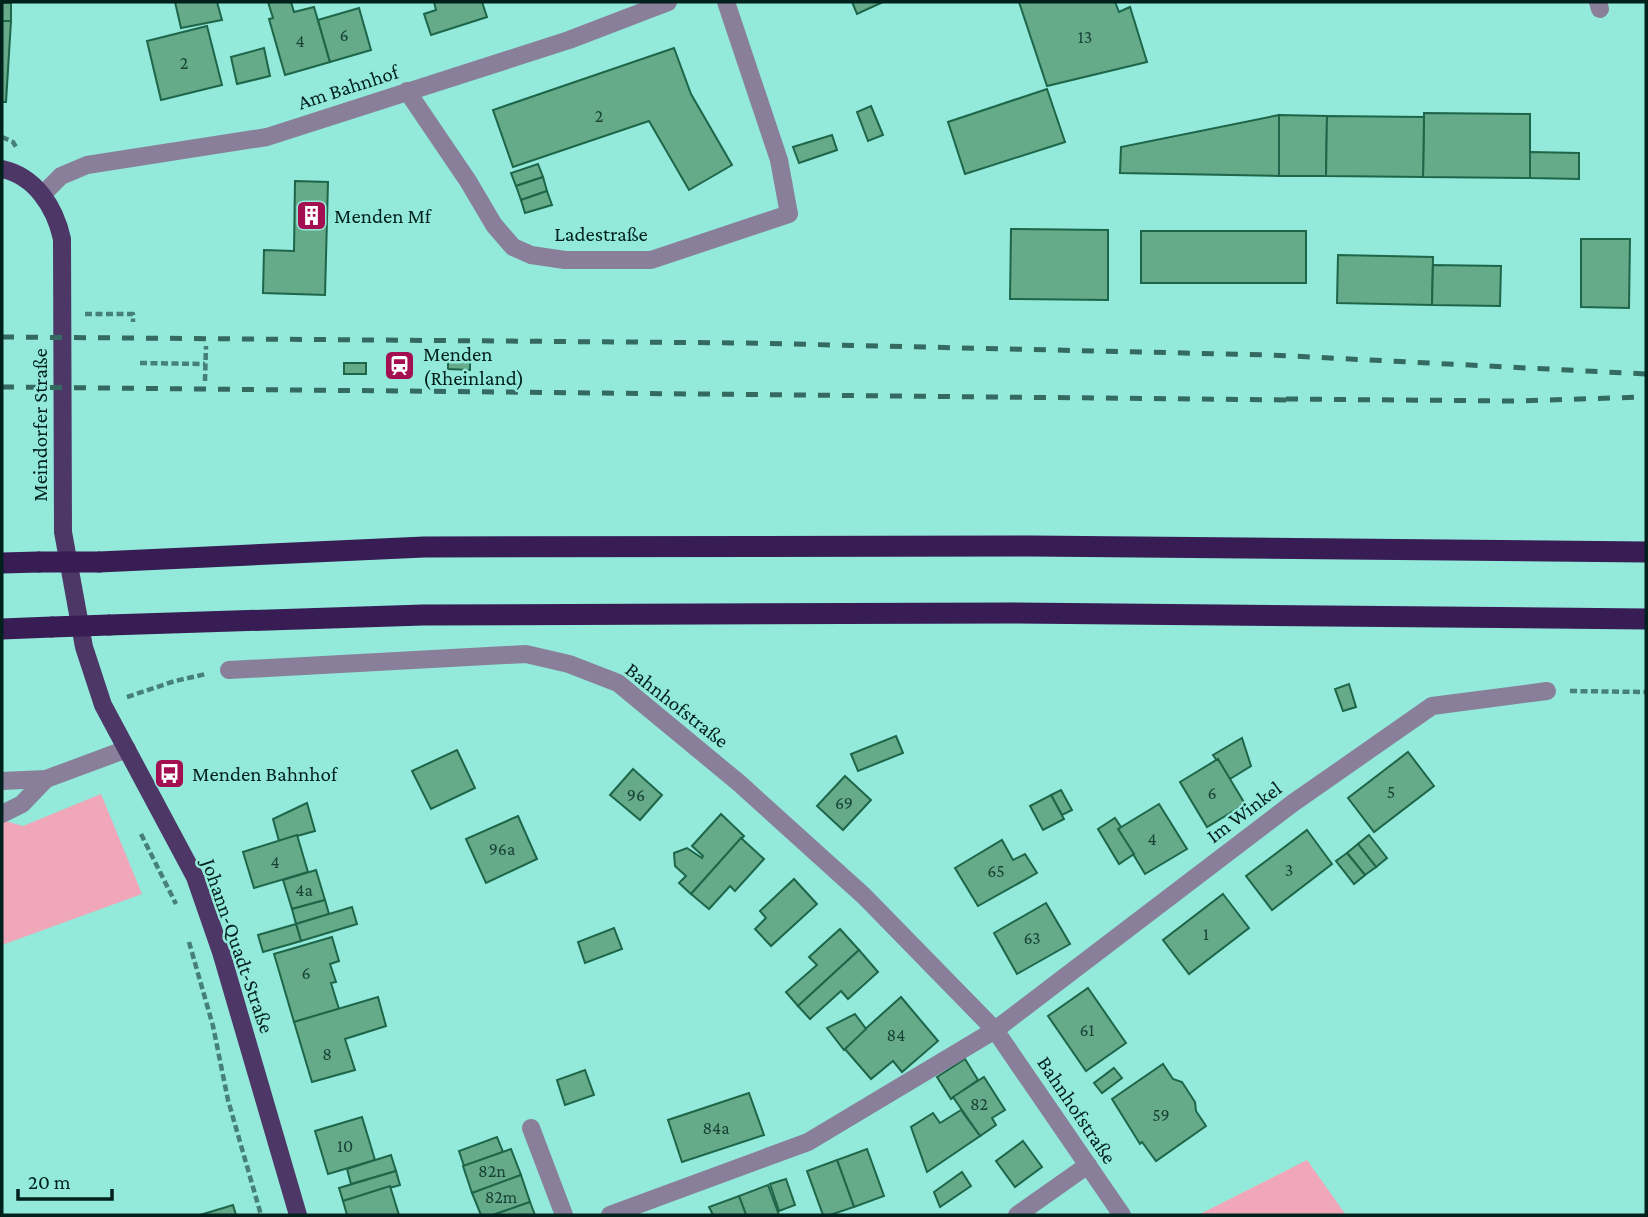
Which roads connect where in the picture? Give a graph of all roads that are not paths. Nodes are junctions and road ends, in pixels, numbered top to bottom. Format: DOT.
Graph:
graph roads {
  1 [pos="668,2"];
  2 [pos="726,2"];
  3 [pos="407,91"];
  4 [pos="2,169"];
  5 [pos="42,195"];
  6 [pos="1646,552"];
  7 [pos="2,564"];
  8 [pos="1646,619"];
  9 [pos="2,629"];
  10 [pos="229,670"];
  11 [pos="1547,691"];
  12 [pos="103,705"];
  13 [pos="127,749"];
  14 [pos="46,779"];
  15 [pos="2,781"];
  16 [pos="2,814"];
  17 [pos="995,1030"];
  18 [pos="531,1128"];
  19 [pos="1088,1165"];
  20 [pos="298,1215"];
  21 [pos="564,1215"];
  22 [pos="610,1215"];
  23 [pos="1017,1215"];
  24 [pos="1122,1215"];
  1 -- 3 [label="street, Am Bahnhof"];
  2 -- 3 [label="street, Ladestraße"];
  3 -- 5 [label="street, Am Bahnhof"];
  4 -- 5 [label="main road, Meindorfer Straße"];
  5 -- 12 [label="main road, Meindorfer Straße"];
  6 -- 7 [label="highway, bridge"];
  8 -- 9 [label="highway, bridge"];
  10 -- 17 [label="street, Bahnhofstraße"];
  11 -- 17 [label="street, Im Winkel"];
  12 -- 13 [label="main road, Johann-Quadt-Straße"];
  13 -- 14 [label="street"];
  13 -- 20 [label="main road, Johann-Quadt-Straße"];
  14 -- 15 [label="street"];
  14 -- 16 [label="street"];
  17 -- 19 [label="street, Bahnhofstraße"];
  17 -- 22 [label="street"];
  18 -- 21 [label="street"];
  19 -- 23 [label="street"];
  19 -- 24 [label="street, Bahnhofstraße"];
}
